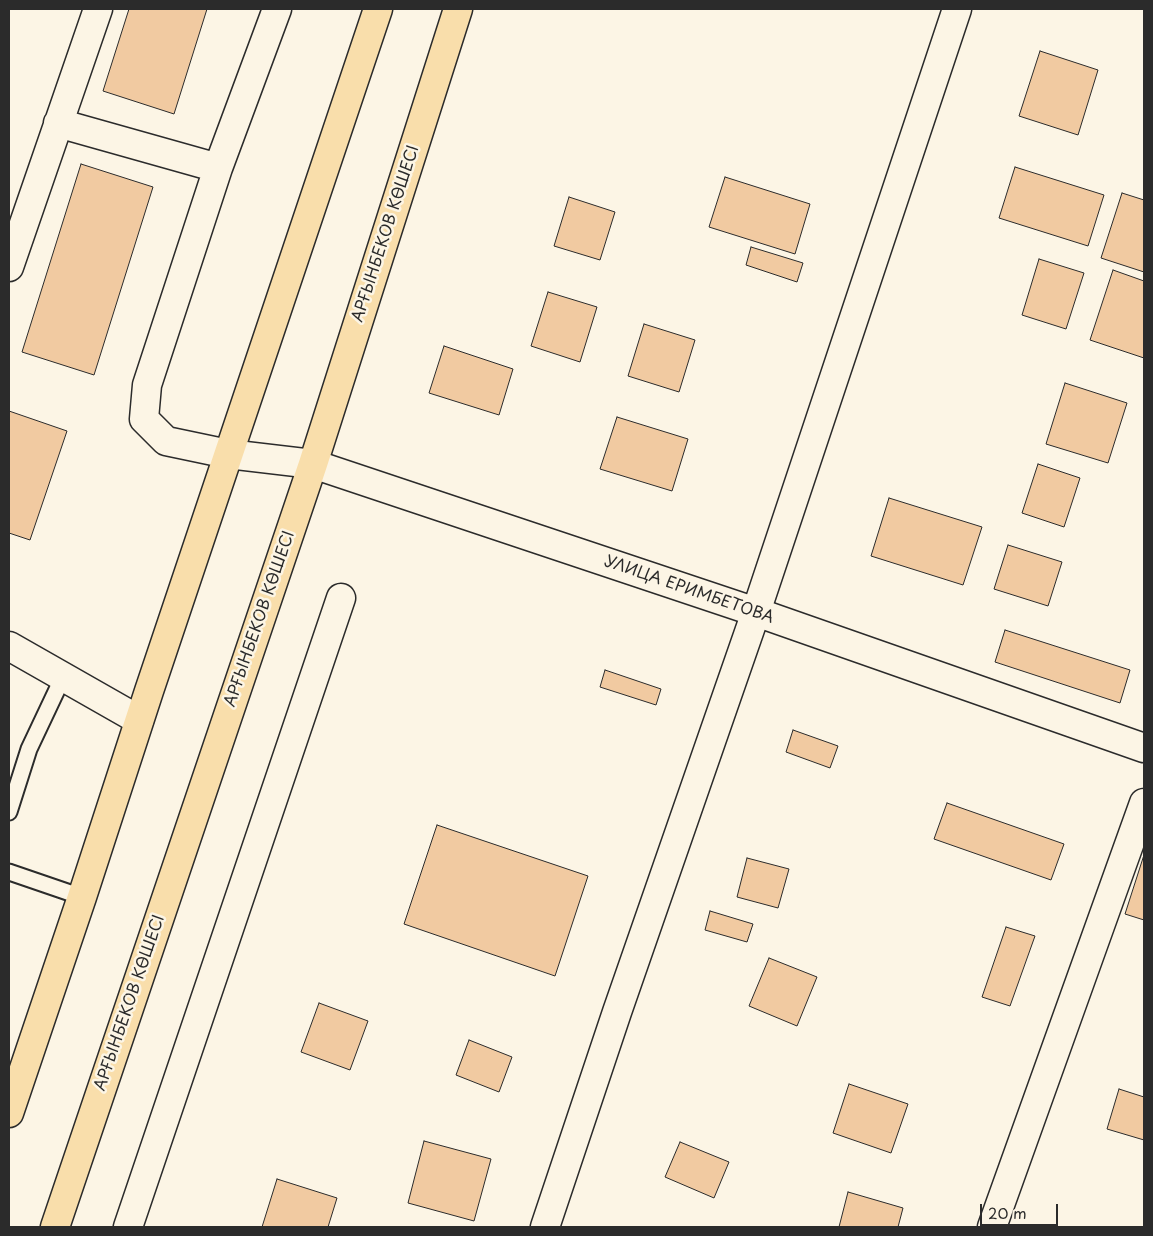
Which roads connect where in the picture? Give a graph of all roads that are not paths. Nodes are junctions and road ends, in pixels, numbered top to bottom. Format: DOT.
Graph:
graph roads {
  1 [pos="98,9"];
  2 [pos="277,9"];
  3 [pos="378,9"];
  4 [pos="458,9"];
  5 [pos="957,9"];
  6 [pos="58,123"];
  7 [pos="218,168"];
  8 [pos="9,267"];
  9 [pos="228,454"];
  10 [pos="313,464"];
  11 [pos="341,598"];
  12 [pos="756,612"];
  13 [pos="9,646"];
  14 [pos="63,677"];
  15 [pos="139,720"];
  16 [pos="1144,748"];
  17 [pos="1144,803"];
  18 [pos="9,812"];
  19 [pos="9,872"];
  20 [pos="82,897"];
  21 [pos="9,1113"];
  22 [pos="55,1227"];
  23 [pos="128,1227"];
  24 [pos="545,1227"];
  25 [pos="992,1227"];
  1 -- 6 [label="street"];
  2 -- 7 [label="street, УЛИЦА ЕРИМБЕТОВА"];
  3 -- 9 [label="main road"];
  4 -- 10 [label="main road, АРҒЫНБЕКОВ КӨШЕСІ"];
  5 -- 12 [label="street"];
  6 -- 7 [label="street"];
  6 -- 8 [label="street"];
  7 -- 9 [label="street, УЛИЦА ЕРИМБЕТОВА"];
  9 -- 10 [label="street, УЛИЦА ЕРИМБЕТОВА"];
  9 -- 15 [label="main road"];
  10 -- 12 [label="street, УЛИЦА ЕРИМБЕТОВА"];
  10 -- 22 [label="main road, АРҒЫНБЕКОВ КӨШЕСІ"];
  11 -- 23 [label="street"];
  12 -- 16 [label="street, УЛИЦА ЕРИМБЕТОВА"];
  12 -- 24 [label="street"];
  13 -- 14 [label="street"];
  14 -- 15 [label="street"];
  14 -- 18 [label="lane"];
  15 -- 20 [label="main road"];
  17 -- 25 [label="street"];
  19 -- 20 [label="lane"];
  20 -- 21 [label="main road"];
}
